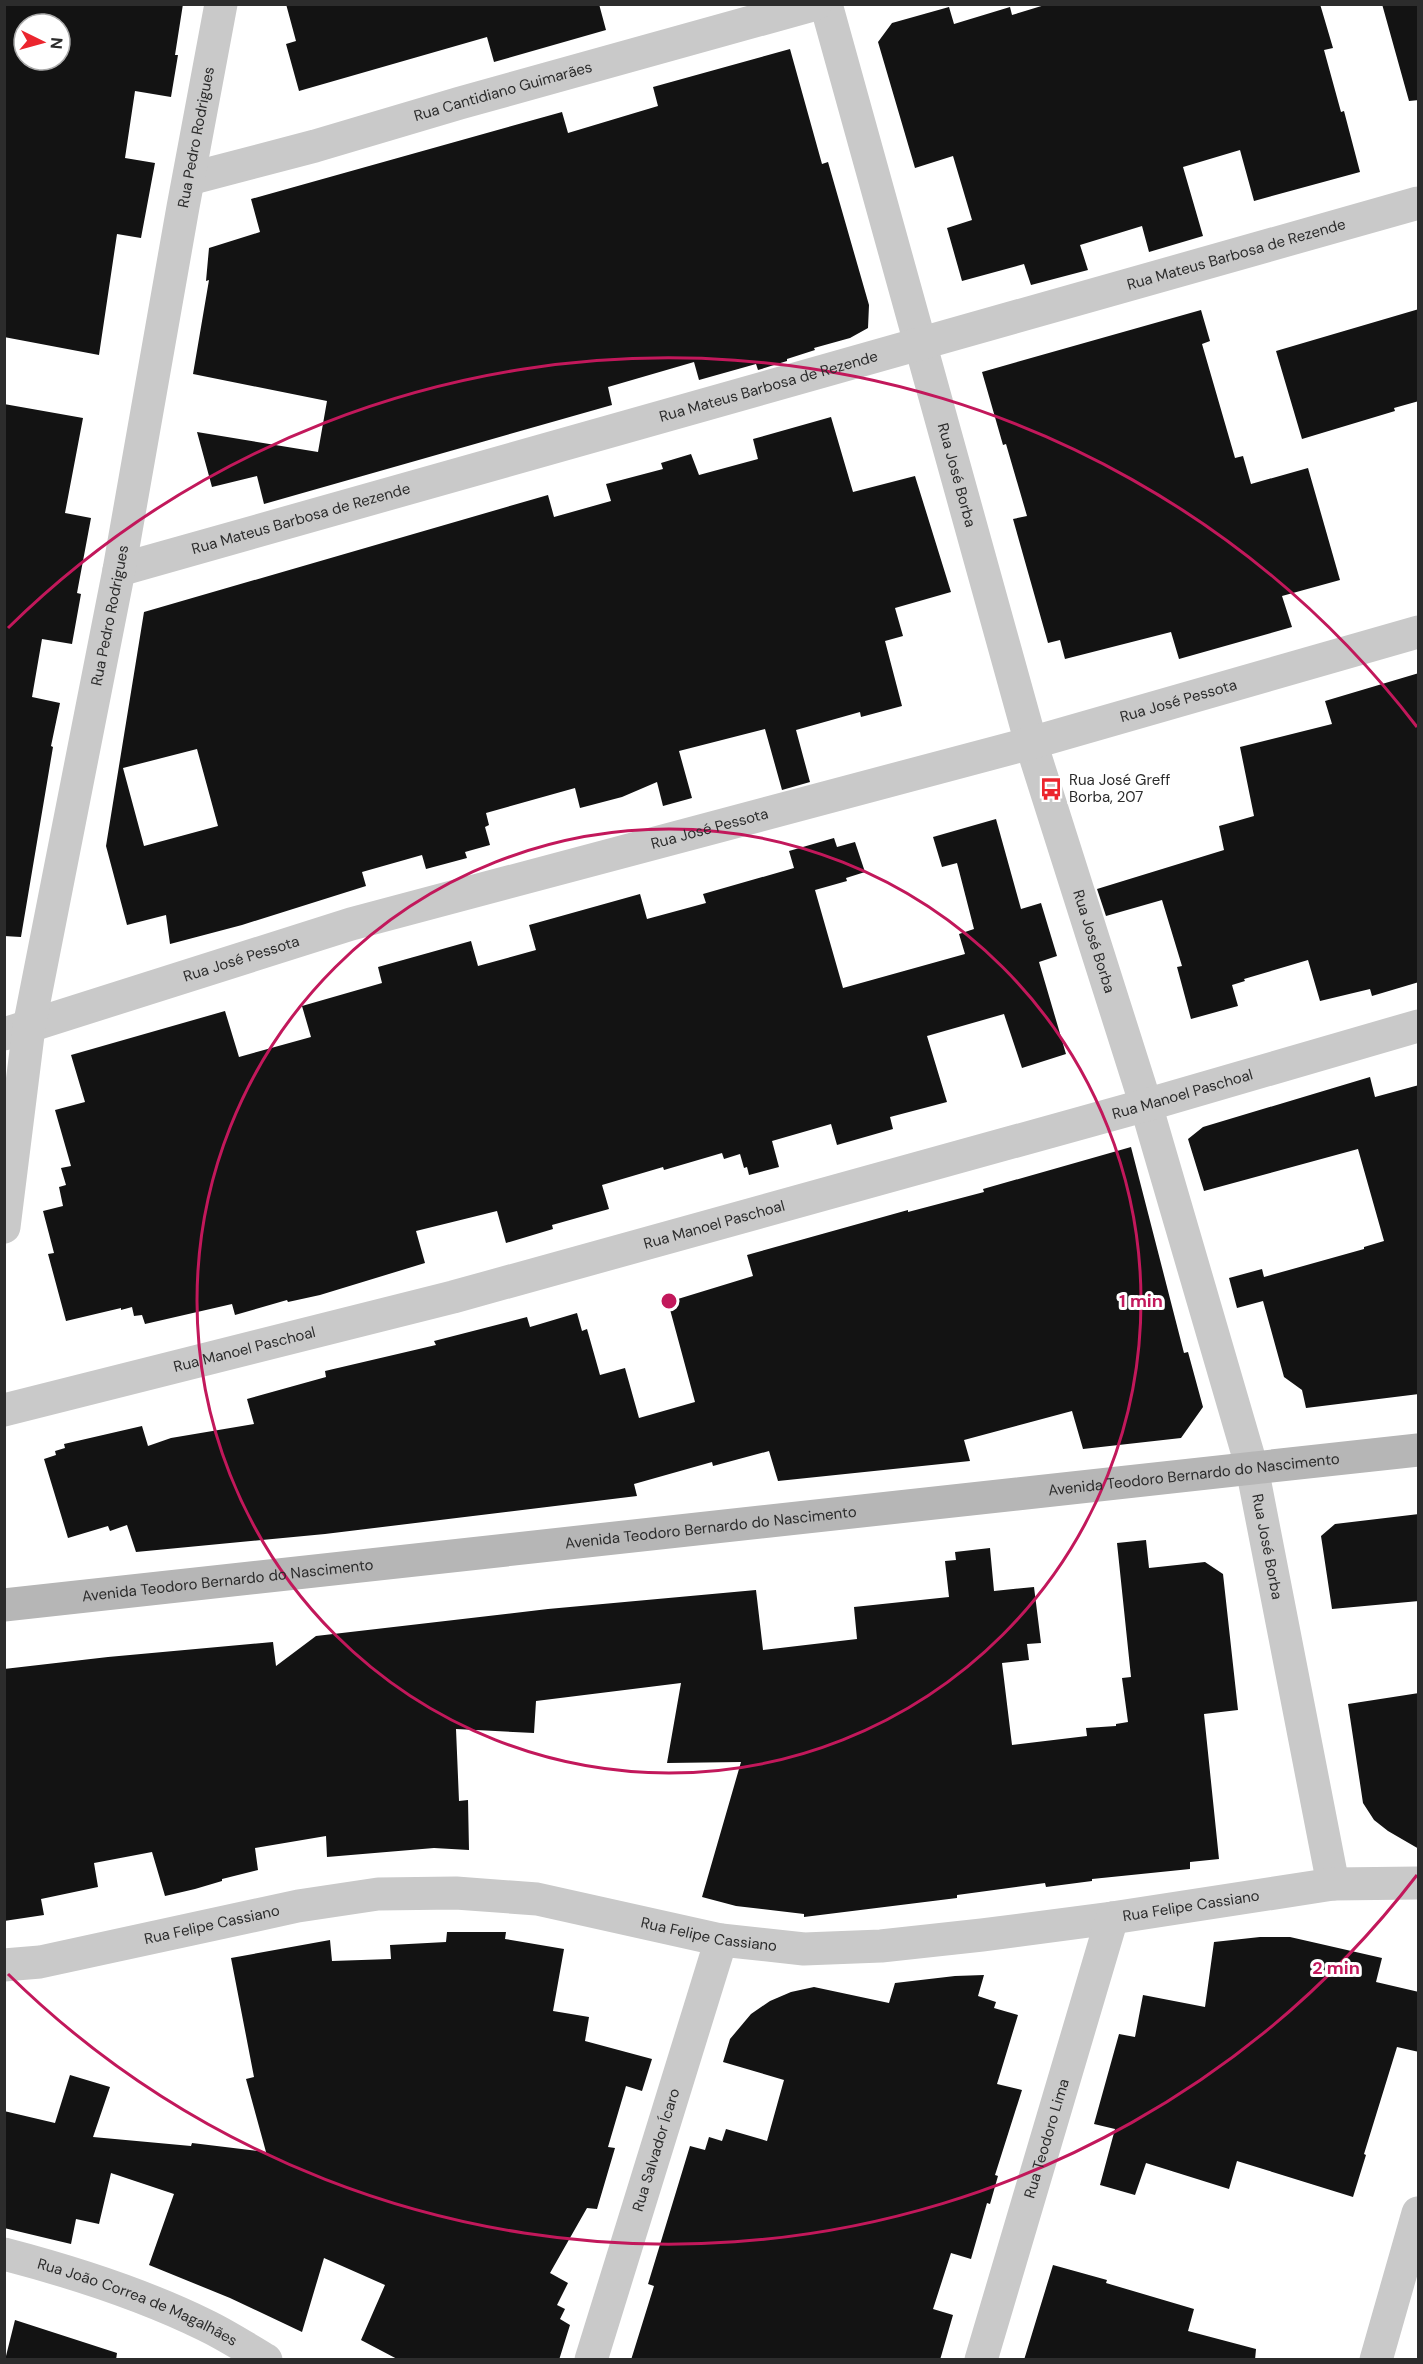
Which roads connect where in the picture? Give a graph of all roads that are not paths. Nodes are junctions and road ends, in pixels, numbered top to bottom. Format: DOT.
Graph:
graph roads {
  1 [pos="221,4"];
  2 [pos="816,4"];
  3 [pos="826,4"];
  4 [pos="189,179"];
  5 [pos="1419,204"];
  6 [pos="919,344"];
  7 [pos="119,570"];
  8 [pos="1419,632"];
  9 [pos="1030,743"];
  10 [pos="1419,1026"];
  11 [pos="17,1030"];
  12 [pos="1146,1105"];
  13 [pos="4,1227"];
  14 [pos="4,1410"];
  15 [pos="1419,1450"];
  16 [pos="1252,1468"];
  17 [pos="4,1605"];
  18 [pos="1332,1884"];
  19 [pos="1415,1886"];
  20 [pos="1112,1918"];
  21 [pos="721,1940"];
  22 [pos="4,1965"];
  23 [pos="1419,2213"];
  24 [pos="4,2254"];
  25 [pos="266,2360"];
  26 [pos="591,2360"];
  27 [pos="981,2360"];
  28 [pos="1376,2360"];
  1 -- 4 [label="street, Rua Pedro Rodrigues"];
  2 -- 4 [label="street, Rua Cantidiano Guimarães"];
  3 -- 6 [label="street, Rua José Borba"];
  4 -- 7 [label="street, Rua Pedro Rodrigues"];
  5 -- 6 [label="street, Rua Mateus Barbosa de Rezende"];
  6 -- 7 [label="street, Rua Mateus Barbosa de Rezende"];
  6 -- 9 [label="street, Rua José Borba"];
  7 -- 11 [label="street, Rua Pedro Rodrigues"];
  8 -- 9 [label="street, Rua José Pessota"];
  9 -- 11 [label="street, Rua José Pessota"];
  9 -- 12 [label="street, Rua José Borba"];
  10 -- 12 [label="street, Rua Manoel Paschoal"];
  11 -- 13 [label="street, Rua Pedro Rodrigues"];
  12 -- 14 [label="street, Rua Manoel Paschoal"];
  12 -- 16 [label="street, Rua José Borba"];
  15 -- 16 [label="street, Avenida Teodoro Bernardo do Nascimento"];
  16 -- 17 [label="street, Avenida Teodoro Bernardo do Nascimento"];
  16 -- 18 [label="street, Rua José Borba"];
  18 -- 19 [label="street, Rua Felipe Cassiano"];
  18 -- 20 [label="street, Rua Felipe Cassiano"];
  20 -- 21 [label="street, Rua Felipe Cassiano"];
  20 -- 27 [label="street, Rua Teodoro Lima"];
  21 -- 22 [label="street, Rua Felipe Cassiano"];
  21 -- 26 [label="street, Rua Salvador Ícaro"];
  23 -- 28 [label="street"];
  24 -- 25 [label="street, Rua João Correa de Magalhães"];
}
